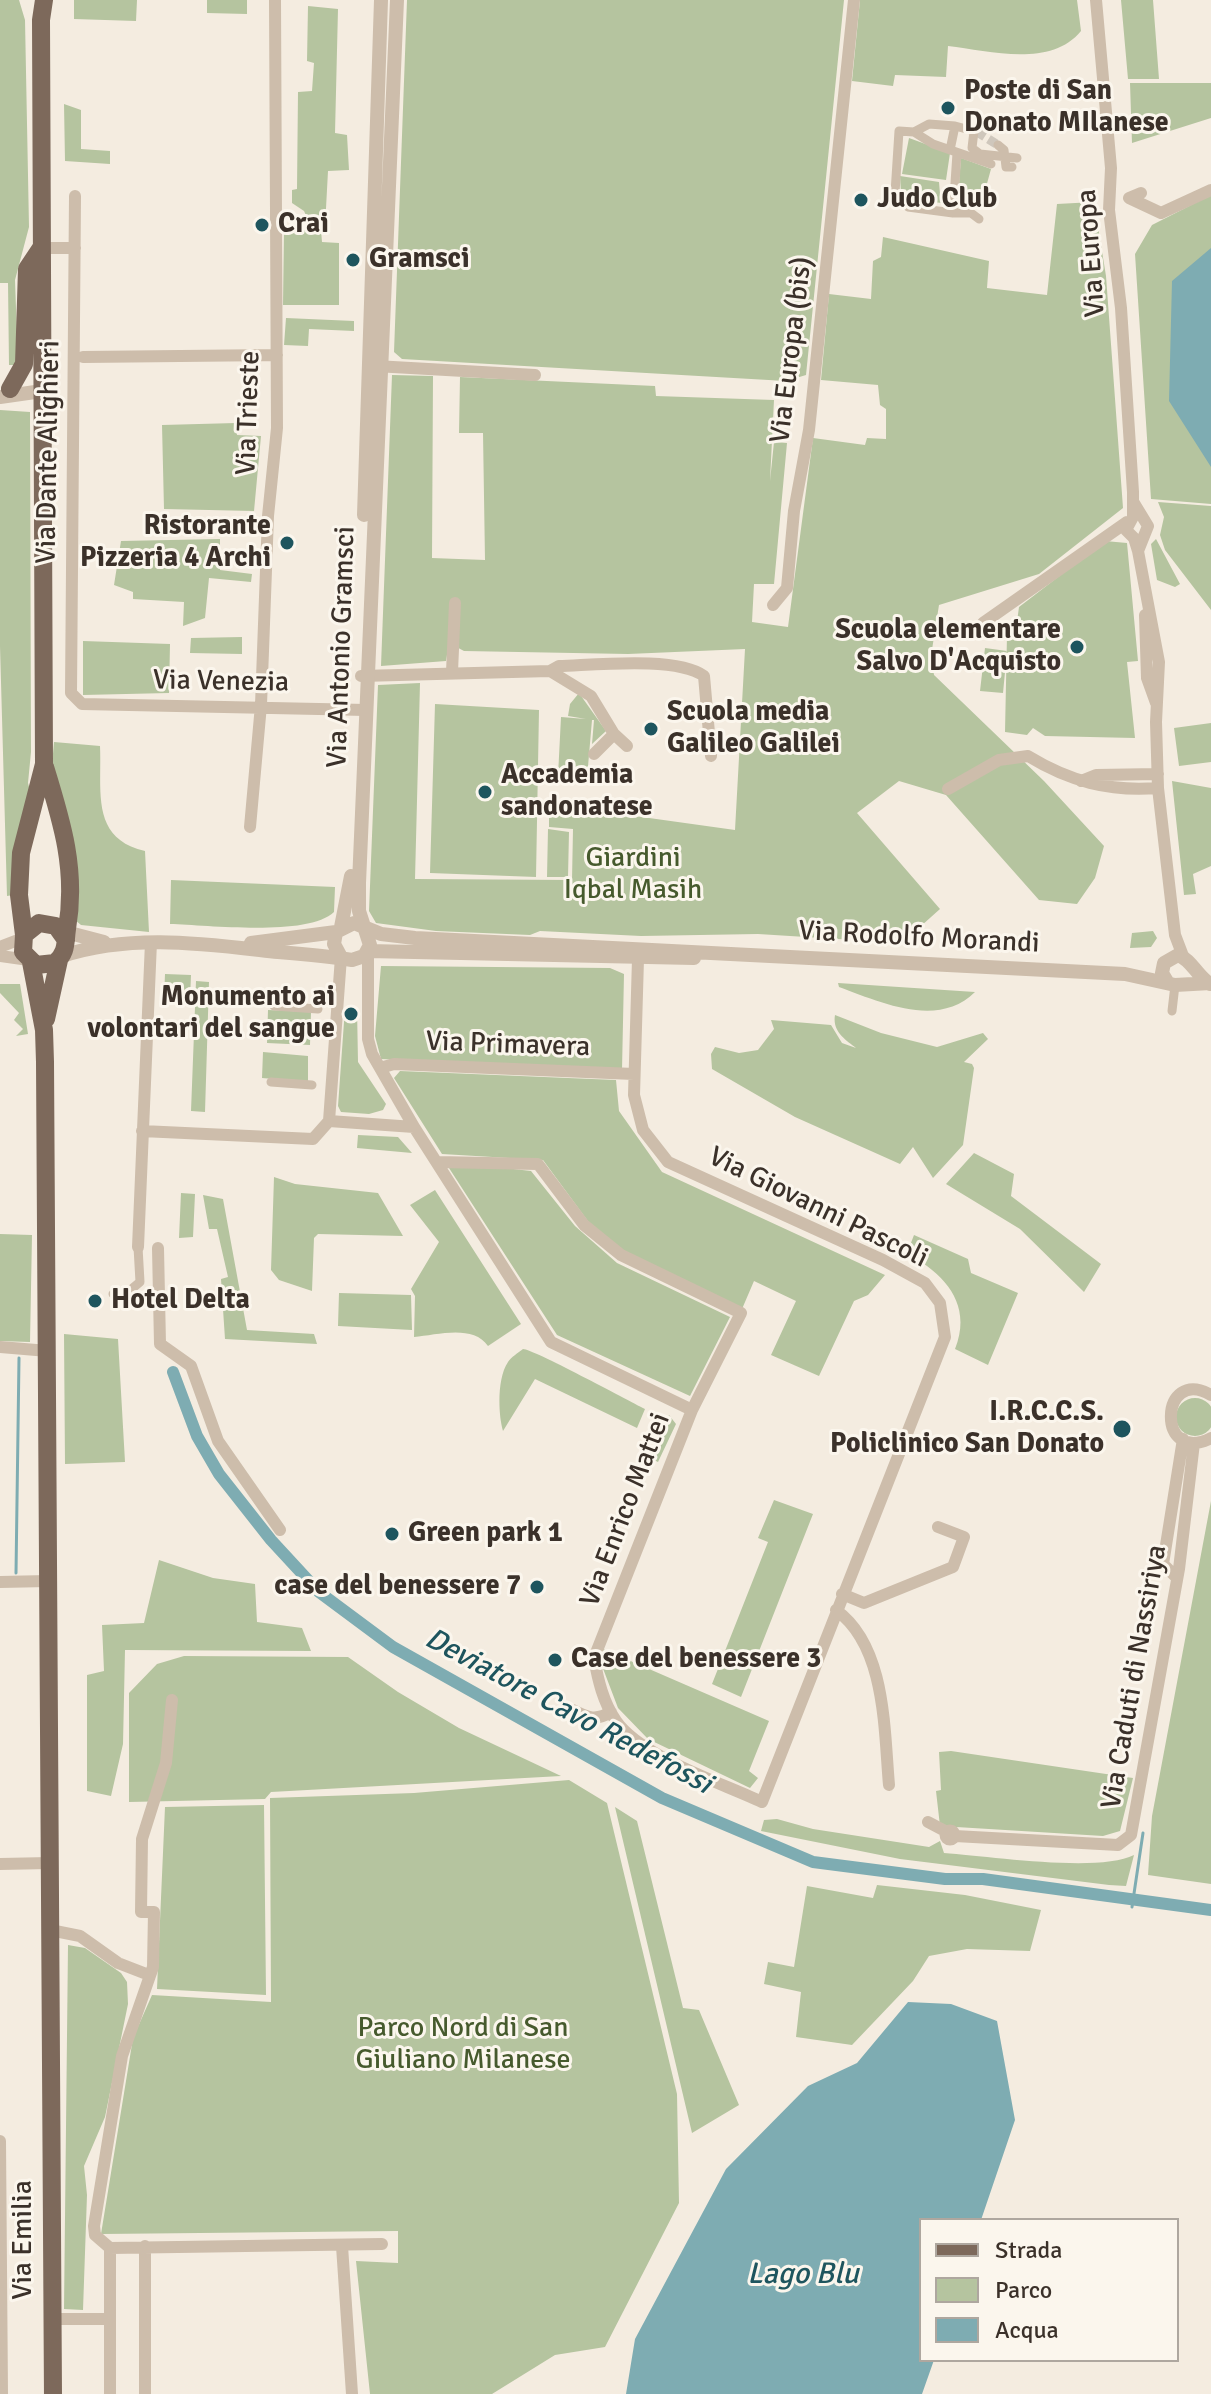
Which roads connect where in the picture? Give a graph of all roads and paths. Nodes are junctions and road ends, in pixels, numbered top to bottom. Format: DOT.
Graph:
graph roads {
  1 [pos="35,0"];
  2 [pos="44,0"];
  3 [pos="275,0"];
  4 [pos="381,0"];
  5 [pos="397,0"];
  6 [pos="854,0"];
  7 [pos="1096,0"];
  8 [pos="41,20"];
  9 [pos="955,126"];
  10 [pos="914,132"];
  11 [pos="998,145"];
  12 [pos="954,151"];
  13 [pos="383,154"];
  14 [pos="991,164"];
  15 [pos="1211,190"];
  16 [pos="1141,193"];
  17 [pos="75,196"];
  18 [pos="953,213"];
  19 [pos="979,219"];
  20 [pos="41,248"];
  21 [pos="75,248"];
  22 [pos="74,341"];
  23 [pos="277,355"];
  24 [pos="83,357"];
  25 [pos="374,366"];
  26 [pos="74,370"];
  27 [pos="535,375"];
  28 [pos="42,391"];
  29 [pos="3,392"];
  30 [pos="1134,519"];
  31 [pos="1110,531"];
  32 [pos="1136,541"];
  33 [pos="455,603"];
  34 [pos="773,605"];
  35 [pos="983,623"];
  36 [pos="550,671"];
  37 [pos="452,672"];
  38 [pos="364,676"];
  39 [pos="82,704"];
  40 [pos="261,705"];
  41 [pos="362,710"];
  42 [pos="614,734"];
  43 [pos="627,746"];
  44 [pos="594,754"];
  45 [pos="711,756"];
  46 [pos="44,764"];
  47 [pos="1158,774"];
  48 [pos="1081,781"];
  49 [pos="1158,788"];
  50 [pos="948,789"];
  51 [pos="250,827"];
  52 [pos="365,929"];
  53 [pos="338,930"];
  54 [pos="23,937"];
  55 [pos="151,942"];
  56 [pos="503,942"];
  57 [pos="116,943"];
  58 [pos="63,944"];
  59 [pos="235,945"];
  60 [pos="0,947"];
  61 [pos="368,951"];
  62 [pos="700,952"];
  63 [pos="0,956"];
  64 [pos="341,957"];
  65 [pos="638,959"];
  66 [pos="30,961"];
  67 [pos="1176,962"];
  68 [pos="1129,975"];
  69 [pos="1176,984"];
  70 [pos="1211,984"];
  71 [pos="274,1006"];
  72 [pos="318,1009"];
  73 [pos="1172,1011"];
  74 [pos="44,1030"];
  75 [pos="380,1068"];
  76 [pos="634,1074"];
  77 [pos="271,1082"];
  78 [pos="312,1085"];
  79 [pos="401,1105"];
  80 [pos="329,1121"];
  81 [pos="392,1126"];
  82 [pos="414,1127"];
  83 [pos="142,1131"];
  84 [pos="437,1162"];
  85 [pos="138,1247"];
  86 [pos="158,1248"];
  87 [pos="113,1294"];
  88 [pos="0,1347"];
  89 [pos="48,1351"];
  90 [pos="1211,1395"];
  91 [pos="692,1410"];
  92 [pos="1211,1438"];
  93 [pos="1188,1441"];
  94 [pos="938,1527"];
  95 [pos="280,1530"];
  96 [pos="1175,1576"];
  97 [pos="48,1581"];
  98 [pos="0,1582"];
  99 [pos="842,1594"];
  100 [pos="836,1610"];
  101 [pos="172,1700"];
  102 [pos="573,1710"];
  103 [pos="611,1712"];
  104 [pos="889,1785"];
  105 [pos="762,1802"];
  106 [pos="928,1822"];
  107 [pos="50,1863"];
  108 [pos="0,1864"];
  109 [pos="50,1930"];
  110 [pos="149,1975"];
  111 [pos="0,2141"];
  112 [pos="382,2244"];
  113 [pos="145,2246"];
  114 [pos="342,2246"];
  115 [pos="110,2248"];
  116 [pos="1,2299"];
  117 [pos="52,2319"];
  118 [pos="109,2319"];
  119 [pos="2,2394"];
  120 [pos="53,2394"];
  121 [pos="110,2394"];
  122 [pos="145,2394"];
  123 [pos="352,2394"];
  1 -- 8 [label="main road, Via Emilia"];
  2 -- 8 [label="main road, Via Emilia"];
  3 -- 23 [label="street, Via Trieste"];
  4 -- 13 [label="street, Via Antonio Gramsci"];
  5 -- 13 [label="street, Via Antonio Gramsci"];
  6 -- 34 [label="street, Via Europa (bis)"];
  7 -- 30 [label="street, Via Europa"];
  8 -- 20 [label="main road, Via Emilia"];
  9 -- 10 [label="street"];
  9 -- 11 [label="street"];
  9 -- 12 [label="street"];
  10 -- 12 [label="street"];
  10 -- 18 [label="street"];
  12 -- 14 [label="street"];
  12 -- 18 [label="street"];
  13 -- 25 [label="street, Via Antonio Gramsci"];
  15 -- 16 [label="street"];
  17 -- 21 [label="street, Via Dante Alighieri"];
  18 -- 19 [label="street"];
  20 -- 21 [label="street"];
  20 -- 28 [label="main road, Via Emilia"];
  20 -- 29 [label="main road"];
  21 -- 22 [label="street, Via Dante Alighieri"];
  22 -- 24 [label="street"];
  22 -- 26 [label="street, Via Dante Alighieri"];
  23 -- 24 [label="street"];
  23 -- 40 [label="street, Via Trieste"];
  24 -- 26 [label="street"];
  25 -- 27 [label="street"];
  25 -- 38 [label="street, Via Antonio Gramsci"];
  26 -- 39 [label="street, Via Dante Alighieri"];
  28 -- 29 [label="street"];
  28 -- 46 [label="main road, Via Emilia"];
  30 -- 31 [label="street"];
  30 -- 32 [label="street, Via Europa"];
  30 -- 32 [label="street, Via Europa"];
  31 -- 32 [label="street"];
  31 -- 35 [label="street"];
  32 -- 47 [label="street, Via Europa"];
  33 -- 37 [label="street"];
  36 -- 37 [label="street"];
  36 -- 42 [label="street"];
  36 -- 45 [label="street"];
  37 -- 38 [label="street"];
  38 -- 41 [label="street, Via Antonio Gramsci"];
  39 -- 40 [label="street, Via Venezia"];
  40 -- 41 [label="street, Via Venezia"];
  40 -- 51 [label="street, Via Trieste"];
  41 -- 52 [label="street, Via Antonio Gramsci"];
  41 -- 53 [label="street, Via Antonio Gramsci"];
  42 -- 43 [label="street"];
  42 -- 44 [label="street"];
  46 -- 54 [label="main road, Via Emilia"];
  46 -- 58 [label="main road, Via Emilia"];
  47 -- 48 [label="street"];
  47 -- 49 [label="street, Via Europa"];
  48 -- 49 [label="street"];
  48 -- 50 [label="street"];
  49 -- 67 [label="street, Via Europa"];
  52 -- 53 [label="street"];
  52 -- 56 [label="street, Via Rodolfo Morandi"];
  52 -- 61 [label="street"];
  53 -- 59 [label="street"];
  53 -- 64 [label="street"];
  54 -- 58 [label="main road"];
  54 -- 60 [label="street"];
  54 -- 66 [label="main road"];
  55 -- 57 [label="street"];
  55 -- 59 [label="street"];
  55 -- 83 [label="street"];
  56 -- 62 [label="street, Via Rodolfo Morandi"];
  56 -- 65 [label="street, Via Rodolfo Morandi"];
  57 -- 58 [label="street"];
  57 -- 58 [label="street"];
  58 -- 66 [label="main road"];
  58 -- 74 [label="main road, Via Emilia"];
  59 -- 64 [label="street"];
  61 -- 64 [label="street"];
  61 -- 65 [label="street, Via Rodolfo Morandi"];
  61 -- 75 [label="street, Via Enrico Mattei"];
  62 -- 65 [label="street, Via Rodolfo Morandi"];
  62 -- 68 [label="street, Via Rodolfo Morandi"];
  63 -- 66 [label="street"];
  64 -- 80 [label="street"];
  65 -- 76 [label="street, Via Giovanni Pascoli"];
  66 -- 74 [label="main road, Via Emilia"];
  67 -- 68 [label="street, Via Rodolfo Morandi"];
  67 -- 69 [label="street"];
  67 -- 69 [label="street"];
  67 -- 70 [label="street"];
  68 -- 69 [label="street, Via Rodolfo Morandi"];
  69 -- 70 [label="street, Via Rodolfo Morandi"];
  69 -- 73 [label="street"];
  71 -- 72 [label="street"];
  74 -- 89 [label="main road, Via Emilia"];
  75 -- 76 [label="street, Via Primavera"];
  75 -- 79 [label="street, Via Enrico Mattei"];
  76 -- 99 [label="street, Via Giovanni Pascoli"];
  77 -- 78 [label="street"];
  79 -- 81 [label="street"];
  79 -- 82 [label="street, Via Enrico Mattei"];
  80 -- 81 [label="street"];
  80 -- 83 [label="street"];
  81 -- 82 [label="street"];
  82 -- 84 [label="street, Via Enrico Mattei"];
  83 -- 85 [label="street"];
  84 -- 91 [label="street, Via Enrico Mattei"];
  84 -- 91 [label="street"];
  85 -- 87 [label="street"];
  86 -- 95 [label="street"];
  88 -- 89 [label="street"];
  89 -- 97 [label="main road, Via Emilia"];
  90 -- 93 [label="street"];
  91 -- 103 [label="street, Via Enrico Mattei"];
  92 -- 93 [label="street"];
  93 -- 96 [label="street, Via Caduti di Nassiriya"];
  93 -- 96 [label="street"];
  94 -- 99 [label="street"];
  96 -- 106 [label="street, Via Caduti di Nassiriya"];
  97 -- 98 [label="street"];
  97 -- 107 [label="main road, Via Emilia"];
  99 -- 100 [label="street, Via Giovanni Pascoli"];
  100 -- 104 [label="street"];
  100 -- 105 [label="street, Via Giovanni Pascoli"];
  101 -- 110 [label="street"];
  102 -- 103 [label="street"];
  103 -- 105 [label="street, Via Enrico Mattei"];
  107 -- 108 [label="street"];
  107 -- 109 [label="main road, Via Emilia"];
  109 -- 110 [label="street"];
  109 -- 117 [label="main road, Via Emilia"];
  110 -- 115 [label="street"];
  111 -- 116 [label="street"];
  112 -- 114 [label="street"];
  113 -- 114 [label="street"];
  113 -- 115 [label="street"];
  113 -- 122 [label="street"];
  114 -- 123 [label="street"];
  115 -- 118 [label="street"];
  116 -- 119 [label="street"];
  117 -- 118 [label="street"];
  117 -- 120 [label="main road, Via Emilia"];
  118 -- 121 [label="street"];
}
